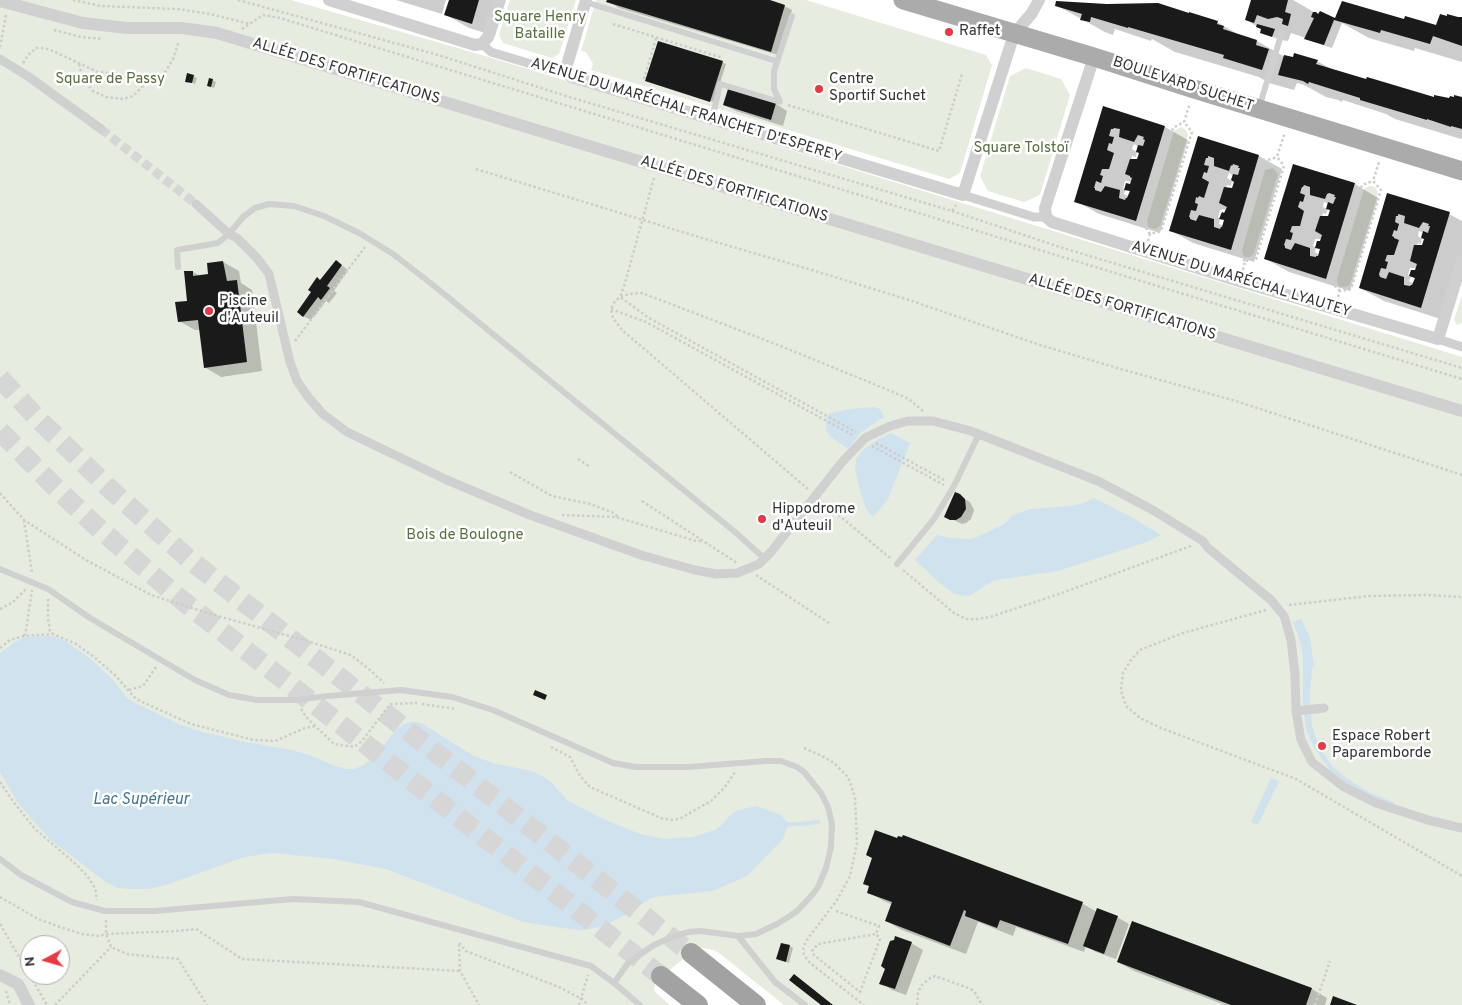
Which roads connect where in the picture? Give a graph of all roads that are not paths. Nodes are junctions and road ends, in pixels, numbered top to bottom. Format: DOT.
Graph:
graph roads {
  1 [pos="329,0"];
  2 [pos="499,0"];
  3 [pos="903,0"];
  4 [pos="0,1"];
  5 [pos="586,1"];
  6 [pos="1038,2"];
  7 [pos="792,16"];
  8 [pos="1282,32"];
  9 [pos="1014,34"];
  10 [pos="482,44"];
  11 [pos="1094,57"];
  12 [pos="0,58"];
  13 [pos="776,61"];
  14 [pos="565,72"];
  15 [pos="1258,109"];
  16 [pos="712,120"];
  17 [pos="101,128"];
  18 [pos="1462,171"];
  19 [pos="963,195"];
  20 [pos="196,204"];
  21 [pos="1046,217"];
  22 [pos="229,234"];
  23 [pos="1462,261"];
  24 [pos="178,267"];
  25 [pos="1438,339"];
  26 [pos="1462,346"];
  27 [pos="1462,411"];
  28 [pos="979,434"];
  29 [pos="764,558"];
  30 [pos="897,564"];
  31 [pos="0,569"];
  32 [pos="1324,708"];
  33 [pos="1296,711"];
  34 [pos="1462,828"];
  35 [pos="0,858"];
  36 [pos="738,936"];
  37 [pos="691,954"];
  38 [pos="0,975"];
  39 [pos="661,976"];
  40 [pos="614,983"];
  41 [pos="29,1005"];
  42 [pos="640,1005"];
  43 [pos="698,1005"];
  44 [pos="756,1005"];
  45 [pos="805,1005"];
  1 -- 10 [label="street, AVENUE DU MARÉCHAL FRANCHET D'ESPEREY"];
  2 -- 10 [label="street"];
  3 -- 9 [label="main road, BOULEVARD SUCHET"];
  4 -- 27 [label="street, ALLÉE DES FORTIFICATIONS"];
  5 -- 13 [label="lane"];
  5 -- 14 [label="street"];
  6 -- 9 [label="street"];
  7 -- 13 [label="lane"];
  8 -- 15 [label="lane"];
  9 -- 11 [label="main road, BOULEVARD SUCHET"];
  9 -- 19 [label="street"];
  10 -- 14 [label="street, AVENUE DU MARÉCHAL FRANCHET D'ESPEREY"];
  11 -- 15 [label="main road, BOULEVARD SUCHET"];
  11 -- 21 [label="street"];
  12 -- 17 [label="street"];
  13 -- 16 [label="lane"];
  14 -- 16 [label="street, AVENUE DU MARÉCHAL FRANCHET D'ESPEREY"];
  15 -- 18 [label="main road, BOULEVARD SUCHET"];
  16 -- 19 [label="street, AVENUE DU MARÉCHAL FRANCHET D'ESPEREY"];
  19 -- 21 [label="street, AVENUE DU MARÉCHAL FRANCHET D'ESPEREY"];
  20 -- 22 [label="street"];
  21 -- 25 [label="street, AVENUE DU MARÉCHAL LYAUTEY"];
  22 -- 24 [label="lane"];
  22 -- 29 [label="lane"];
  22 -- 29 [label="street"];
  23 -- 25 [label="street"];
  25 -- 26 [label="street"];
  28 -- 29 [label="street"];
  28 -- 30 [label="lane"];
  28 -- 33 [label="street"];
  31 -- 36 [label="lane"];
  32 -- 33 [label="street"];
  33 -- 34 [label="street"];
  35 -- 40 [label="lane"];
  36 -- 40 [label="lane"];
  36 -- 45 [label="lane"];
  37 -- 44 [label="highway"];
  38 -- 41 [label="street"];
  39 -- 43 [label="highway"];
  40 -- 42 [label="lane"];
}
